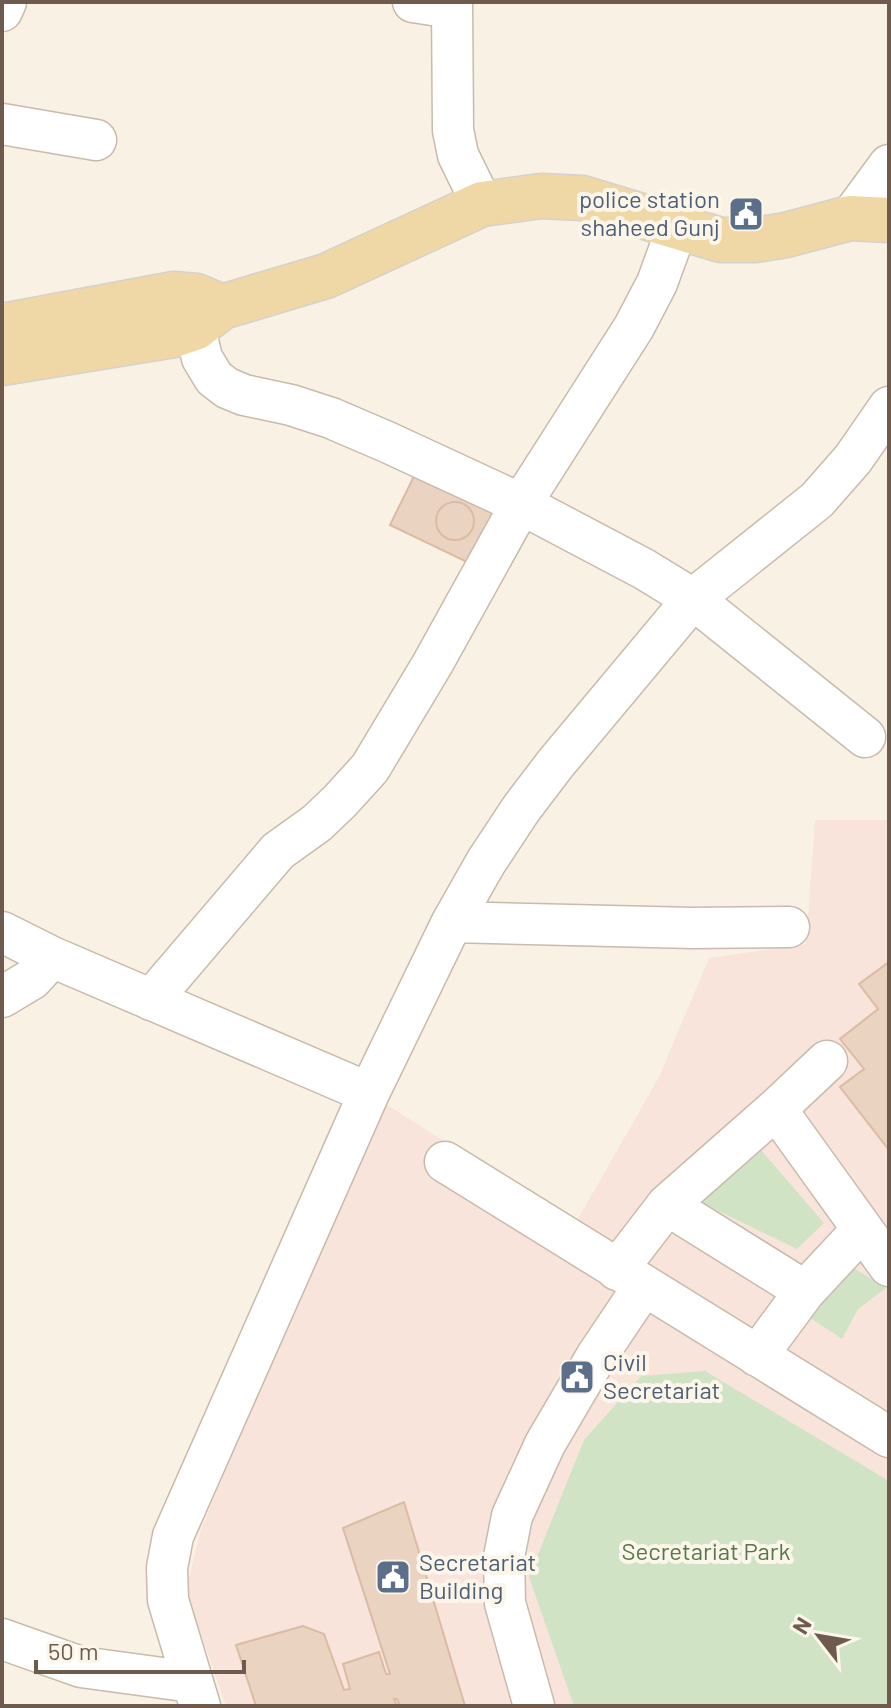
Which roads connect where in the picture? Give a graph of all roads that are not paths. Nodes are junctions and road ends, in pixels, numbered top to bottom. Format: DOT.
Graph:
graph roads {
  1 [pos="6,2"];
  2 [pos="413,2"];
  3 [pos="452,5"];
  4 [pos="2,11"];
  5 [pos="2,124"];
  6 [pos="96,140"];
  7 [pos="889,165"];
  8 [pos="482,204"];
  9 [pos="869,219"];
  10 [pos="677,228"];
  11 [pos="209,318"];
  12 [pos="2,326"];
  13 [pos="2,363"];
  14 [pos="889,407"];
  15 [pos="521,504"];
  16 [pos="693,599"];
  17 [pos="865,737"];
  18 [pos="452,922"];
  19 [pos="789,927"];
  20 [pos="2,932"];
  21 [pos="52,957"];
  22 [pos="2,997"];
  23 [pos="151,1000"];
  24 [pos="827,1061"];
  25 [pos="369,1093"];
  26 [pos="776,1109"];
  27 [pos="445,1162"];
  28 [pos="667,1205"];
  29 [pos="861,1231"];
  30 [pos="889,1266"];
  31 [pos="630,1278"];
  32 [pos="805,1291"];
  33 [pos="757,1356"];
  34 [pos="889,1437"];
  35 [pos="2,1639"];
  36 [pos="196,1694"];
  37 [pos="534,1706"];
  1 -- 4 [label="street"];
  2 -- 3 [label="street"];
  3 -- 8 [label="street"];
  5 -- 6 [label="street"];
  7 -- 9 [label="street"];
  8 -- 10 [label="main road"];
  8 -- 11 [label="main road"];
  9 -- 10 [label="main road"];
  10 -- 15 [label="street"];
  11 -- 12 [label="main road"];
  11 -- 13 [label="main road"];
  11 -- 15 [label="street"];
  14 -- 16 [label="street"];
  15 -- 16 [label="street"];
  15 -- 23 [label="street"];
  16 -- 17 [label="street"];
  16 -- 18 [label="street"];
  18 -- 19 [label="street"];
  18 -- 25 [label="street"];
  20 -- 21 [label="street"];
  21 -- 22 [label="street"];
  21 -- 23 [label="street"];
  23 -- 25 [label="street"];
  24 -- 26 [label="street"];
  25 -- 36 [label="street"];
  26 -- 28 [label="street"];
  26 -- 29 [label="street"];
  27 -- 31 [label="street"];
  28 -- 31 [label="street"];
  28 -- 32 [label="street"];
  29 -- 30 [label="street"];
  29 -- 32 [label="street"];
  31 -- 33 [label="street"];
  31 -- 37 [label="street"];
  32 -- 33 [label="street"];
  33 -- 34 [label="street"];
  35 -- 36 [label="street"];
}
